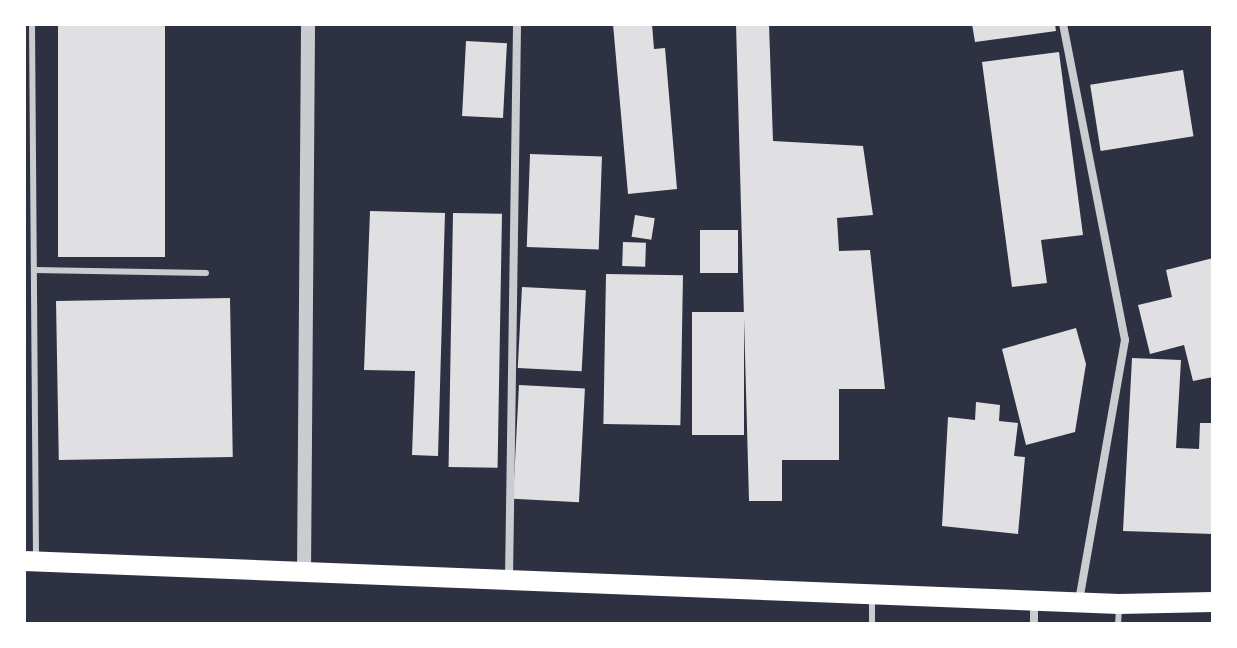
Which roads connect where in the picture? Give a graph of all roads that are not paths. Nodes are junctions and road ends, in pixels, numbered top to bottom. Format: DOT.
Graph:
graph roads {
  1 [pos="32,24"];
  2 [pos="308,24"];
  3 [pos="517,24"];
  4 [pos="1063,24"];
  5 [pos="34,270"];
  6 [pos="206,273"];
  7 [pos="30,562"];
  8 [pos="304,574"];
  9 [pos="509,579"];
  10 [pos="873,592"];
  11 [pos="1034,601"];
  12 [pos="1213,602"];
  13 [pos="1079,603"];
  14 [pos="1119,614"];
  15 [pos="872,624"];
  16 [pos="1034,624"];
  1 -- 5 [label="lane"];
  2 -- 8 [label="street"];
  3 -- 9 [label="street"];
  4 -- 13 [label="street"];
  5 -- 6 [label="lane"];
  5 -- 7 [label="lane"];
  7 -- 8 [label="main road"];
  8 -- 9 [label="main road"];
  9 -- 10 [label="main road"];
  10 -- 11 [label="main road"];
  10 -- 15 [label="lane"];
  11 -- 13 [label="main road"];
  11 -- 16 [label="street"];
  12 -- 14 [label="main road"];
  13 -- 14 [label="main road"];
}
